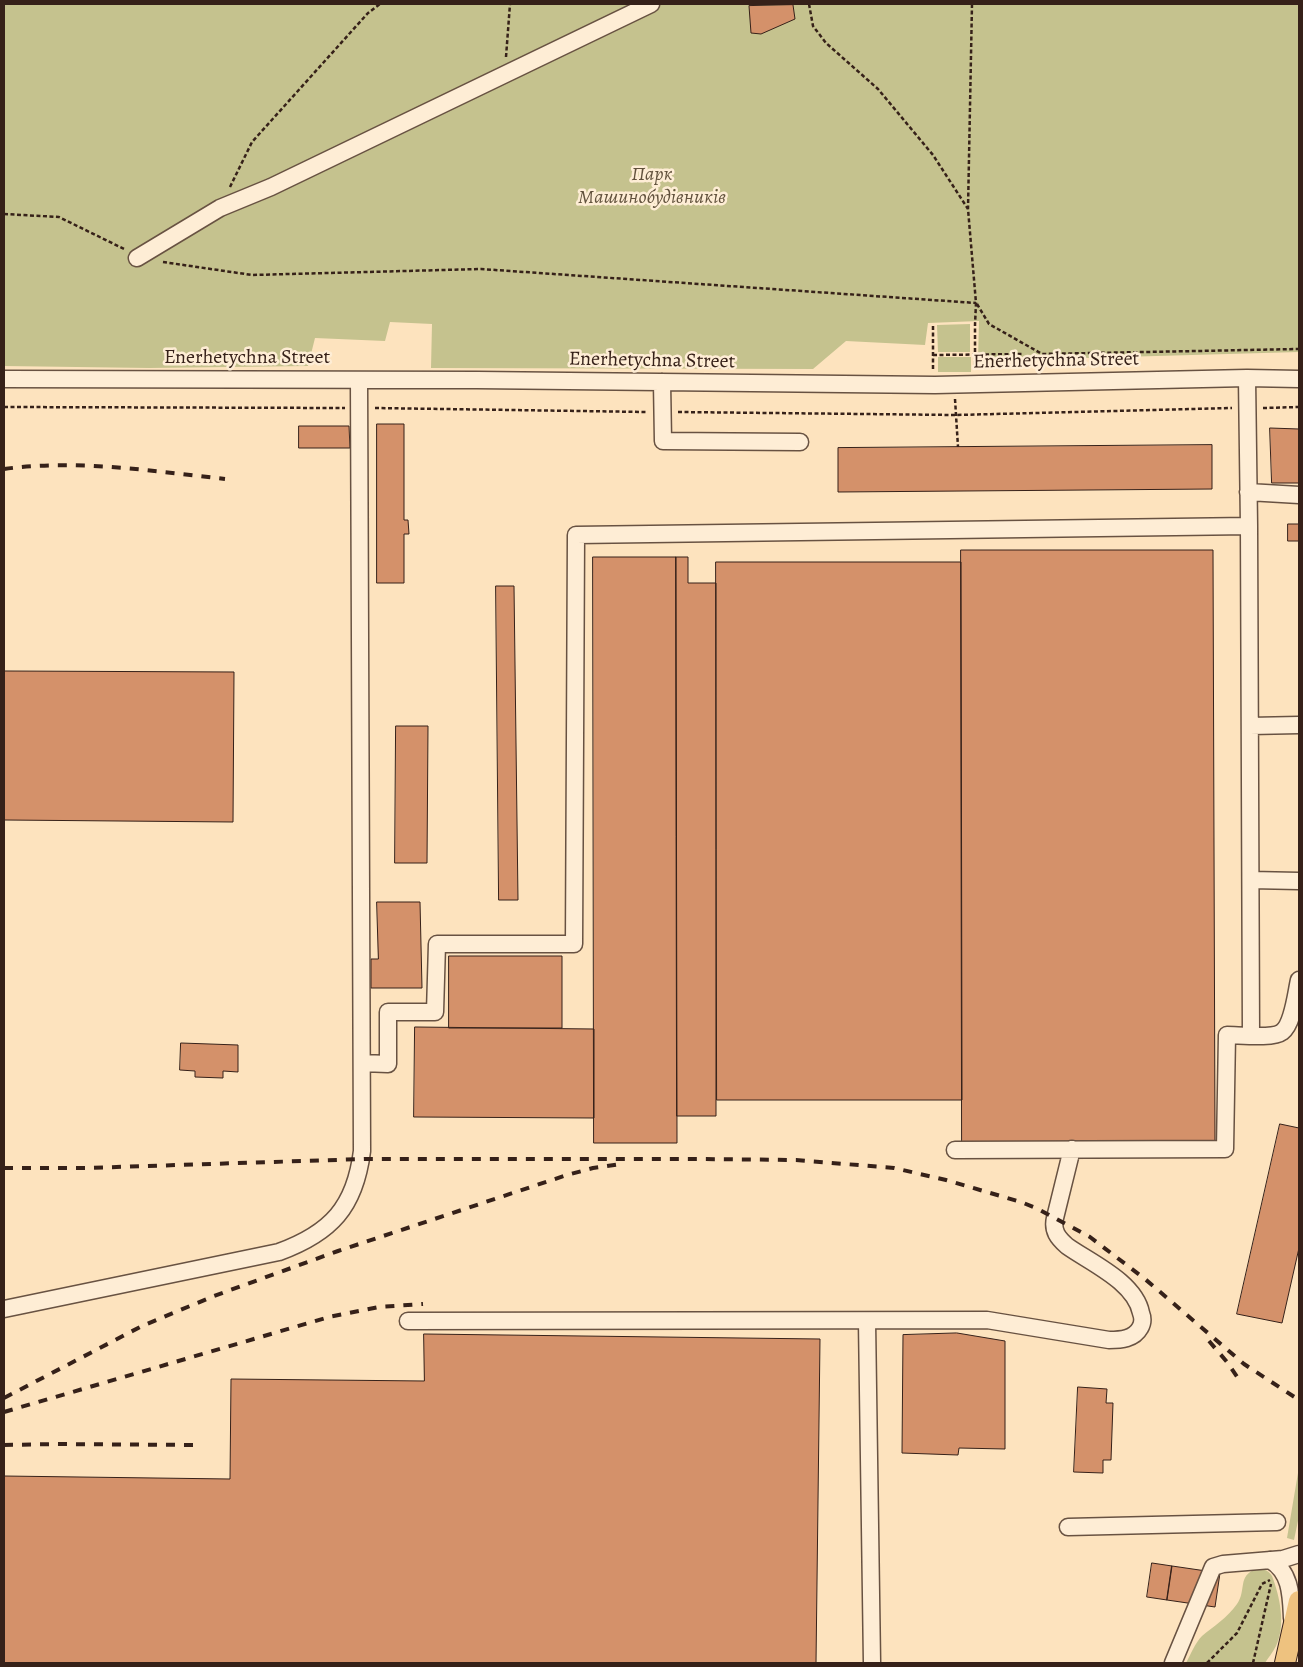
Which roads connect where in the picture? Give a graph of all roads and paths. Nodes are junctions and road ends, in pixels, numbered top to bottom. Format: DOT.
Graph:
graph roads {
  1 [pos="380,4"];
  2 [pos="510,4"];
  3 [pos="651,4"];
  4 [pos="809,4"];
  5 [pos="972,4"];
  6 [pos="504,73"];
  7 [pos="220,208"];
  8 [pos="968,210"];
  9 [pos="4,214"];
  10 [pos="133,254"];
  11 [pos="976,302"];
  12 [pos="933,326"];
  13 [pos="1299,349"];
  14 [pos="975,354"];
  15 [pos="1024,354"];
  16 [pos="933,355"];
  17 [pos="933,375"];
  18 [pos="975,375"];
  19 [pos="4,378"];
  20 [pos="1247,378"];
  21 [pos="1299,379"];
  22 [pos="359,380"];
  23 [pos="662,382"];
  24 [pos="954,385"];
  25 [pos="4,407"];
  26 [pos="359,408"];
  27 [pos="1247,408"];
  28 [pos="1299,408"];
  29 [pos="663,412"];
  30 [pos="956,415"];
  31 [pos="800,442"];
  32 [pos="958,447"];
  33 [pos="1248,492"];
  34 [pos="1299,495"];
  35 [pos="1249,526"];
  36 [pos="1299,725"];
  37 [pos="1250,726"];
  38 [pos="1251,880"];
  39 [pos="1299,881"];
  40 [pos="1299,980"];
  41 [pos="1251,1035"];
  42 [pos="362,1063"];
  43 [pos="955,1150"];
  44 [pos="1072,1150"];
  45 [pos="4,1309"];
  46 [pos="408,1321"];
  47 [pos="867,1321"];
  48 [pos="1277,1522"];
  49 [pos="1068,1527"];
  50 [pos="1299,1554"];
  51 [pos="1270,1560"];
  52 [pos="1299,1601"];
  53 [pos="1291,1637"];
  54 [pos="872,1663"];
  55 [pos="1174,1663"];
  56 [pos="1207,1663"];
  57 [pos="1253,1663"];
  58 [pos="1276,1663"];
  59 [pos="1285,1663"];
  1 -- 7 [label="path"];
  2 -- 6 [label="path"];
  3 -- 6 [label="street"];
  4 -- 8 [label="path"];
  5 -- 8 [label="path"];
  6 -- 7 [label="street"];
  7 -- 10 [label="street"];
  8 -- 11 [label="path"];
  9 -- 10 [label="path"];
  10 -- 11 [label="path"];
  11 -- 13 [label="path"];
  11 -- 14 [label="path"];
  12 -- 16 [label="path"];
  14 -- 15 [label="path"];
  14 -- 16 [label="path"];
  14 -- 18 [label="path"];
  16 -- 17 [label="path"];
  19 -- 22 [label="street, Enerhetychna Street"];
  20 -- 21 [label="street, Enerhetychna Street"];
  20 -- 24 [label="street, Enerhetychna Street"];
  20 -- 27 [label="street"];
  22 -- 23 [label="street, Enerhetychna Street"];
  22 -- 26 [label="street"];
  23 -- 24 [label="street, Enerhetychna Street"];
  23 -- 29 [label="street"];
  24 -- 30 [label="path"];
  25 -- 26 [label="path"];
  26 -- 29 [label="path"];
  26 -- 42 [label="street"];
  27 -- 28 [label="path"];
  27 -- 30 [label="path"];
  27 -- 33 [label="street"];
  29 -- 30 [label="path"];
  29 -- 31 [label="street"];
  30 -- 32 [label="path"];
  33 -- 34 [label="street"];
  33 -- 35 [label="street"];
  35 -- 37 [label="street"];
  35 -- 42 [label="street"];
  36 -- 37 [label="street"];
  37 -- 38 [label="street"];
  38 -- 39 [label="street"];
  38 -- 41 [label="street"];
  40 -- 41 [label="street"];
  41 -- 44 [label="street"];
  42 -- 45 [label="street"];
  43 -- 44 [label="street"];
  44 -- 47 [label="street"];
  46 -- 47 [label="street"];
  47 -- 54 [label="street"];
  48 -- 49 [label="street"];
  50 -- 51 [label="street"];
  51 -- 53 [label="street"];
  51 -- 55 [label="street"];
  52 -- 53 [label="main road"];
  53 -- 58 [label="main road"];
  53 -- 59 [label="main road"];
  56 -- 57 [label="path"];
}
